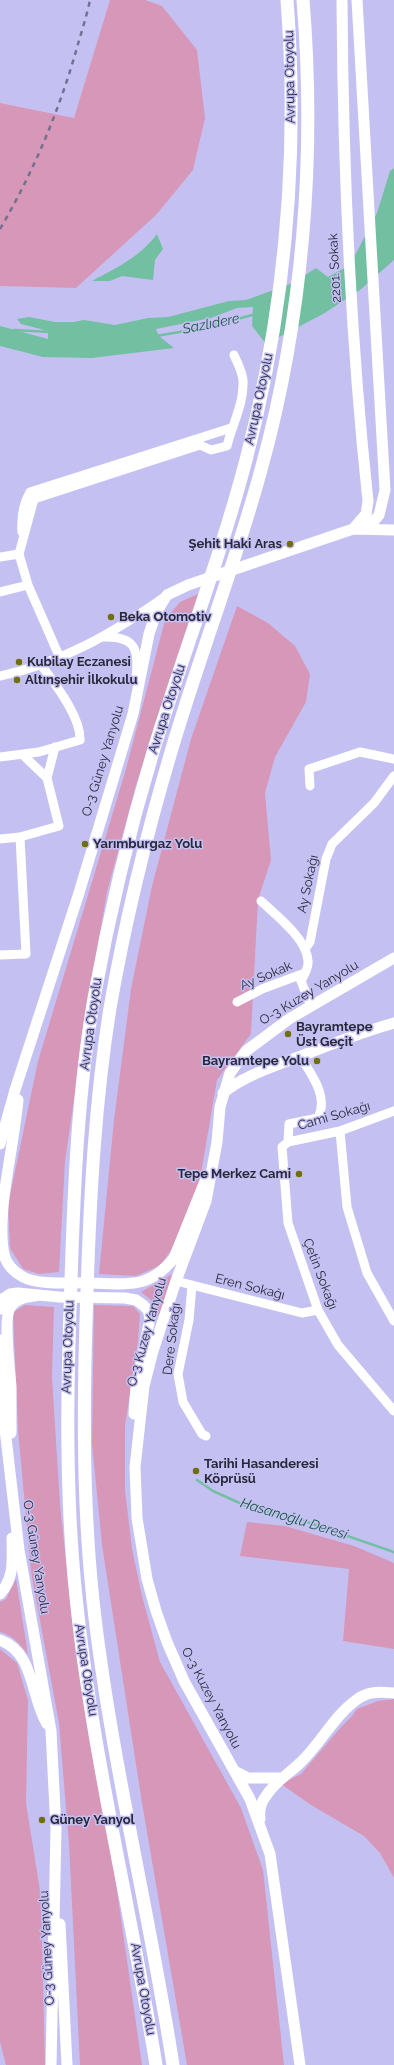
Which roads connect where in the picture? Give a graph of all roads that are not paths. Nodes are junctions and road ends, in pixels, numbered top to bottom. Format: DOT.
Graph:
graph roads {
  1 [pos="287,0"];
  2 [pos="303,0"];
  3 [pos="342,0"];
  4 [pos="357,0"];
  5 [pos="234,355"];
  6 [pos="231,428"];
  7 [pos="368,528"];
  8 [pos="353,529"];
  9 [pos="394,530"];
  10 [pos="22,539"];
  11 [pos="19,554"];
  12 [pos="0,558"];
  13 [pos="28,585"];
  14 [pos="0,592"];
  15 [pos="167,595"];
  16 [pos="104,637"];
  17 [pos="60,658"];
  18 [pos="42,666"];
  19 [pos="0,676"];
  20 [pos="132,714"];
  21 [pos="55,747"];
  22 [pos="23,755"];
  23 [pos="0,758"];
  24 [pos="394,759"];
  25 [pos="394,776"];
  26 [pos="47,778"];
  27 [pos="310,786"];
  28 [pos="20,837"];
  29 [pos="0,839"];
  30 [pos="261,901"];
  31 [pos="305,949"];
  32 [pos="0,956"];
  33 [pos="394,958"];
  34 [pos="305,973"];
  35 [pos="237,1002"];
  36 [pos="311,1006"];
  37 [pos="394,1023"];
  38 [pos="300,1056"];
  39 [pos="236,1064"];
  40 [pos="21,1070"];
  41 [pos="262,1070"];
  42 [pos="224,1093"];
  43 [pos="220,1107"];
  44 [pos="394,1111"];
  45 [pos="340,1131"];
  46 [pos="0,1144"];
  47 [pos="285,1145"];
  48 [pos="176,1282"];
  49 [pos="192,1285"];
  50 [pos="40,1295"];
  51 [pos="0,1309"];
  52 [pos="318,1310"];
  53 [pos="394,1321"];
  54 [pos="0,1340"];
  55 [pos="0,1386"];
  56 [pos="394,1411"];
  57 [pos="206,1436"];
  58 [pos="5,1441"];
  59 [pos="135,1467"];
  60 [pos="11,1478"];
  61 [pos="0,1594"];
  62 [pos="0,1640"];
  63 [pos="394,1693"];
  64 [pos="51,1731"];
  65 [pos="236,1772"];
  66 [pos="281,1778"];
  67 [pos="262,1827"];
  68 [pos="56,1829"];
  69 [pos="51,2065"];
  70 [pos="67,2065"];
  71 [pos="156,2065"];
  72 [pos="173,2065"];
  73 [pos="300,2065"];
  1 -- 71 [label="highway, Avrupa Otoyolu"];
  2 -- 72 [label="highway, Avrupa Otoyolu"];
  3 -- 8 [label="main road, 2201. Sokak"];
  4 -- 7 [label="main road"];
  5 -- 6 [label="street"];
  6 -- 10 [label="street"];
  6 -- 10 [label="street"];
  7 -- 8 [label="main road"];
  7 -- 9 [label="main road"];
  8 -- 15 [label="main road"];
  10 -- 11 [label="street"];
  11 -- 12 [label="street"];
  11 -- 13 [label="street"];
  13 -- 14 [label="street"];
  13 -- 17 [label="street"];
  15 -- 16 [label="street"];
  15 -- 20 [label="main road, O-3 Güney Yanyolu"];
  16 -- 17 [label="street"];
  16 -- 20 [label="street"];
  17 -- 18 [label="street"];
  18 -- 19 [label="street"];
  18 -- 21 [label="street"];
  20 -- 40 [label="main road, O-3 Güney Yanyolu"];
  21 -- 22 [label="street"];
  21 -- 26 [label="street"];
  22 -- 23 [label="street"];
  22 -- 26 [label="street"];
  24 -- 27 [label="street"];
  25 -- 31 [label="street, Ay Sokağı"];
  26 -- 28 [label="street"];
  28 -- 29 [label="street"];
  28 -- 32 [label="street"];
  30 -- 31 [label="street, Ay Sokak"];
  31 -- 34 [label="street, Ay Sokak"];
  33 -- 36 [label="main road, O-3 Kuzey Yanyolu"];
  34 -- 35 [label="street, Ay Sokak"];
  34 -- 36 [label="street, Ay Sokak"];
  36 -- 39 [label="main road, O-3 Kuzey Yanyolu"];
  37 -- 38 [label="main road"];
  38 -- 41 [label="main road"];
  38 -- 47 [label="street, Çetin Sokağı"];
  39 -- 41 [label="main road"];
  39 -- 42 [label="main road, O-3 Kuzey Yanyolu"];
  40 -- 43 [label="main road"];
  40 -- 46 [label="main road"];
  41 -- 42 [label="main road"];
  42 -- 43 [label="main road, O-3 Kuzey Yanyolu"];
  43 -- 48 [label="main road, O-3 Kuzey Yanyolu"];
  44 -- 45 [label="street, Cami Sokağı"];
  45 -- 47 [label="street, Cami Sokağı"];
  45 -- 53 [label="street"];
  47 -- 52 [label="street, Çetin Sokağı"];
  48 -- 49 [label="street, Eren Sokağı"];
  48 -- 59 [label="main road, O-3 Kuzey Yanyolu"];
  49 -- 52 [label="street, Eren Sokağı"];
  49 -- 57 [label="street, Dere Sokağı"];
  50 -- 51 [label="main road"];
  50 -- 59 [label="main road"];
  50 -- 60 [label="main road"];
  52 -- 56 [label="street, Çetin Sokağı"];
  54 -- 58 [label="main road"];
  55 -- 58 [label="main road, O-3 Güney Yanyolu"];
  58 -- 60 [label="main road, O-3 Güney Yanyolu"];
  59 -- 65 [label="main road, O-3 Kuzey Yanyolu"];
  60 -- 61 [label="main road"];
  60 -- 64 [label="main road, O-3 Güney Yanyolu"];
  62 -- 64 [label="main road"];
  63 -- 66 [label="main road"];
  64 -- 68 [label="main road, O-3 Güney Yanyolu"];
  65 -- 66 [label="main road"];
  65 -- 67 [label="main road, O-3 Kuzey Yanyolu"];
  66 -- 67 [label="main road"];
  67 -- 73 [label="main road, O-3 Kuzey Yanyolu"];
  68 -- 69 [label="main road"];
  68 -- 70 [label="main road, O-3 Güney Yanyolu"];
}
